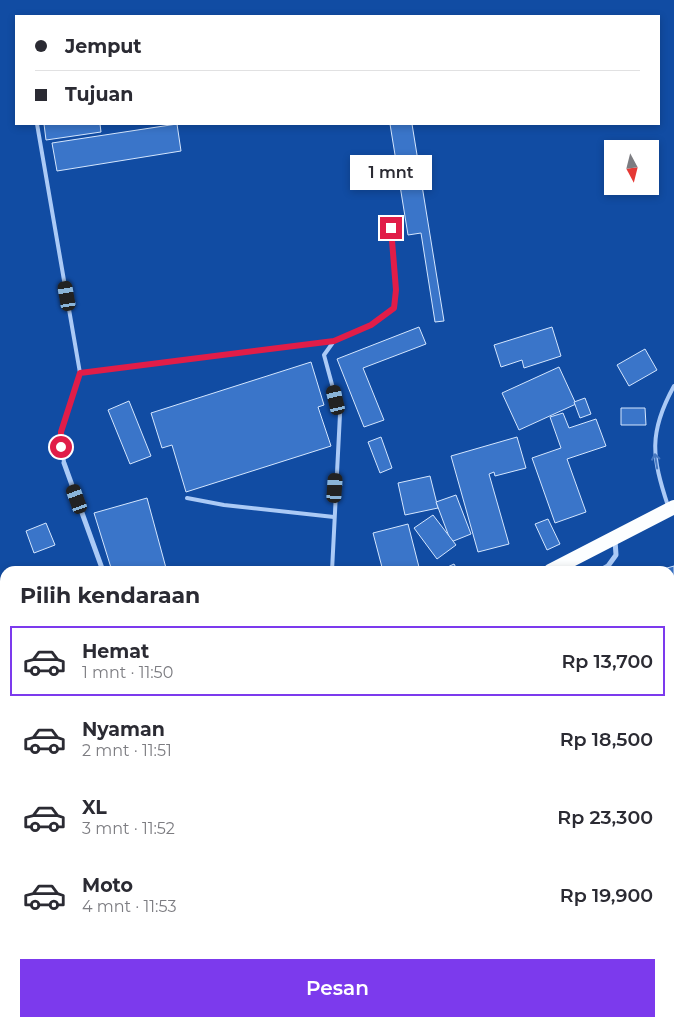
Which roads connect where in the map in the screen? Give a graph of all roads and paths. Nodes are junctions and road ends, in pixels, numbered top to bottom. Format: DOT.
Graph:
graph roads {
  1 [pos="38,125"];
  2 [pos="391,228"];
  3 [pos="334,341"];
  4 [pos="80,373"];
  5 [pos="674,386"];
  6 [pos="64,463"];
  7 [pos="187,498"];
  8 [pos="671,508"];
  9 [pos="334,517"];
  10 [pos="615,537"];
  11 [pos="101,566"];
  12 [pos="332,566"];
  13 [pos="560,566"];
  14 [pos="608,566"];
  1 -- 4 [label="lane"];
  2 -- 3 [label="lane"];
  3 -- 4 [label="lane"];
  3 -- 9 [label="lane"];
  4 -- 6 [label="lane"];
  8 -- 5 [label="lane, one-way"];
  6 -- 11 [label="street"];
  7 -- 9 [label="lane"];
  8 -- 10 [label="highway"];
  9 -- 12 [label="lane"];
  10 -- 13 [label="highway"];
  10 -- 14 [label="street"];
}
